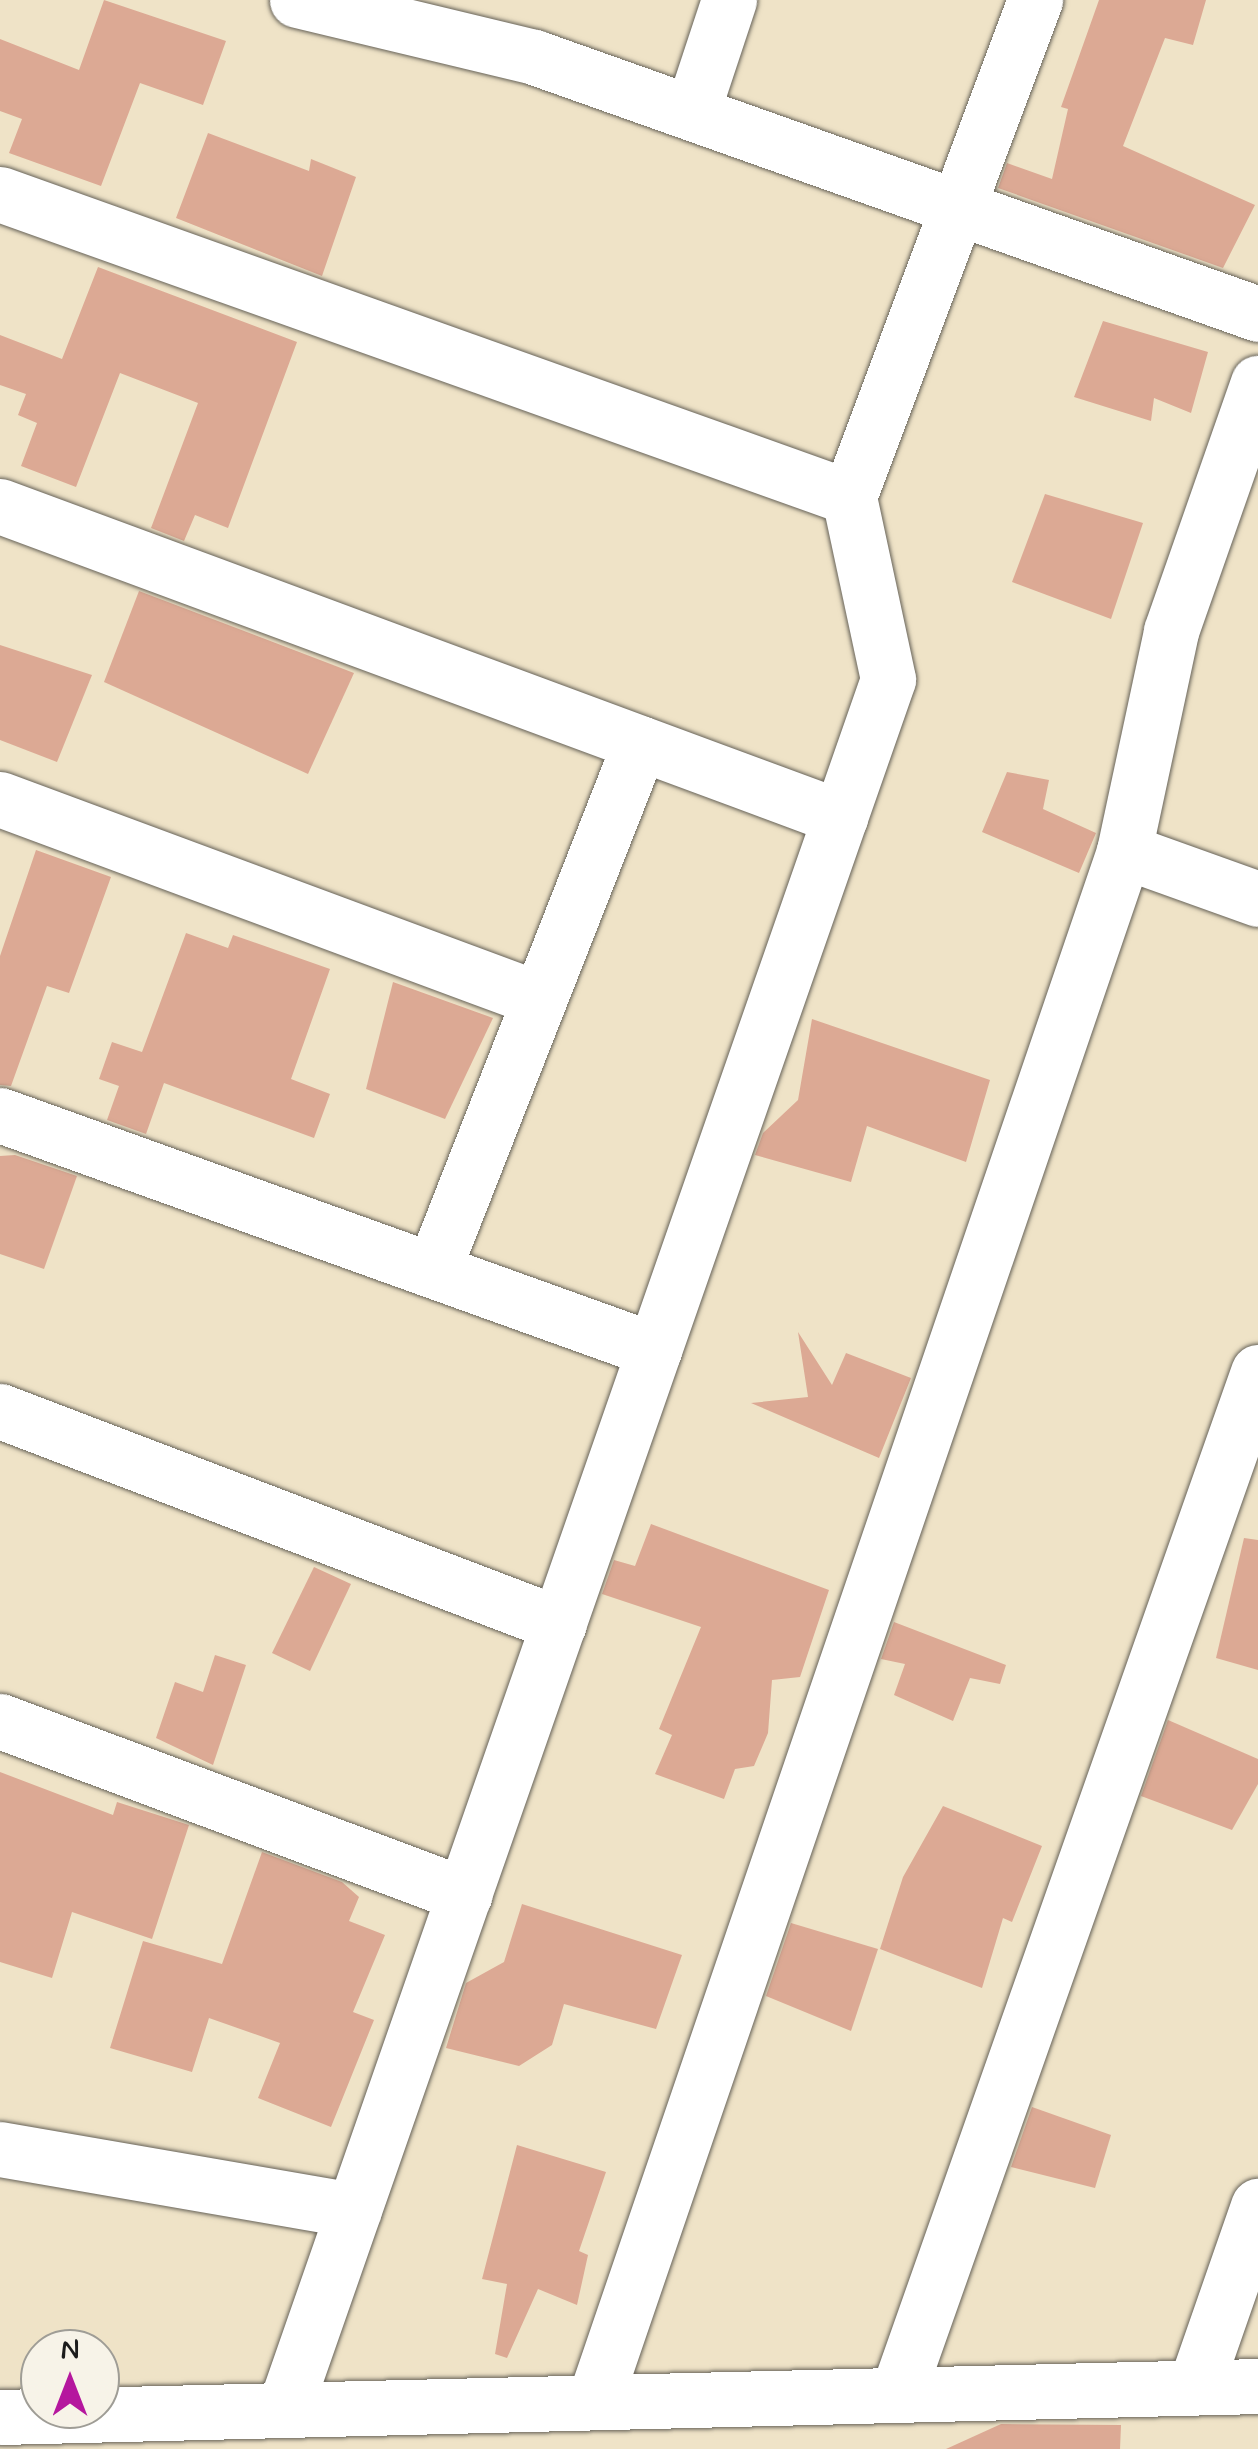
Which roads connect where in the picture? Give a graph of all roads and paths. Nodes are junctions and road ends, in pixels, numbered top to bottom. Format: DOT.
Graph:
graph roads {
  1 [pos="297,0"];
  2 [pos="730,0"];
  3 [pos="1035,0"];
  4 [pos="692,112"];
  5 [pos="0,194"];
  6 [pos="958,206"];
  7 [pos="1258,314"];
  8 [pos="1258,382"];
  9 [pos="848,497"];
  10 [pos="0,506"];
  11 [pos="640,743"];
  12 [pos="0,799"];
  13 [pos="840,817"];
  14 [pos="1124,851"];
  15 [pos="1258,899"];
  16 [pos="540,998"];
  17 [pos="0,1115"];
  18 [pos="433,1270"];
  19 [pos="654,1350"];
  20 [pos="1258,1372"];
  21 [pos="0,1411"];
  22 [pos="559,1624"];
  23 [pos="0,1721"];
  24 [pos="465,1895"];
  25 [pos="0,2149"];
  26 [pos="1258,2206"];
  27 [pos="354,2210"];
  28 [pos="1258,2386"];
  29 [pos="1196,2387"];
  30 [pos="897,2394"];
  31 [pos="594,2402"];
  32 [pos="284,2410"];
  33 [pos="0,2417"];
  1 -- 4 [label="street"];
  2 -- 4 [label="street"];
  3 -- 6 [label="street"];
  4 -- 6 [label="street"];
  5 -- 9 [label="street"];
  6 -- 7 [label="street"];
  6 -- 9 [label="street"];
  8 -- 14 [label="street"];
  9 -- 13 [label="street"];
  10 -- 11 [label="street"];
  11 -- 13 [label="street"];
  11 -- 16 [label="street"];
  12 -- 16 [label="street"];
  13 -- 19 [label="street"];
  14 -- 15 [label="street"];
  14 -- 31 [label="street"];
  16 -- 18 [label="street"];
  17 -- 18 [label="street"];
  18 -- 19 [label="street"];
  19 -- 22 [label="street"];
  20 -- 30 [label="street"];
  21 -- 22 [label="street"];
  22 -- 24 [label="street"];
  23 -- 24 [label="street"];
  24 -- 27 [label="street"];
  25 -- 27 [label="street"];
  26 -- 29 [label="street"];
  27 -- 32 [label="street"];
  28 -- 29 [label="street"];
  29 -- 30 [label="street"];
  30 -- 31 [label="street"];
  31 -- 32 [label="street"];
  32 -- 33 [label="street"];
}
